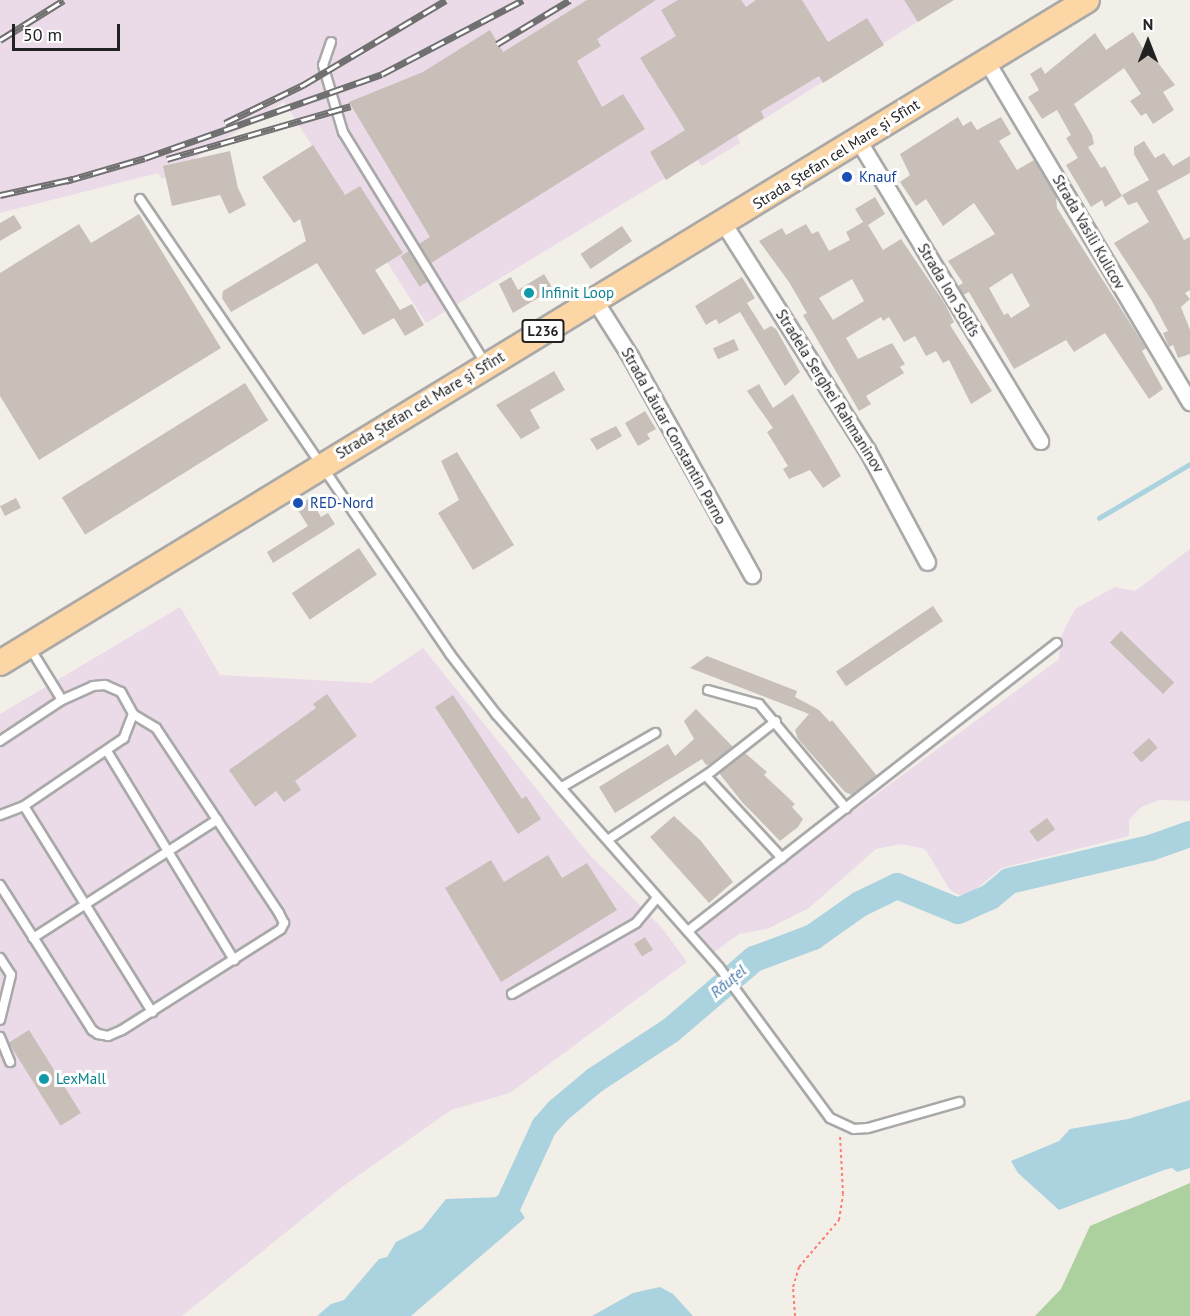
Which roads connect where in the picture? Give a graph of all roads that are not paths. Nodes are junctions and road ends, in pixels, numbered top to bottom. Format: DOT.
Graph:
graph roads {
  1 [pos="1087,0"];
  2 [pos="331,42"];
  3 [pos="987,62"];
  4 [pos="858,140"];
  5 [pos="140,199"];
  6 [pos="724,224"];
  7 [pos="594,299"];
  8 [pos="487,366"];
  9 [pos="1190,402"];
  10 [pos="1040,441"];
  11 [pos="320,465"];
  12 [pos="927,562"];
  13 [pos="752,575"];
  14 [pos="1057,643"];
  15 [pos="28,646"];
  16 [pos="0,663"];
  17 [pos="708,690"];
  18 [pos="62,700"];
  19 [pos="133,714"];
  20 [pos="776,721"];
  21 [pos="655,733"];
  22 [pos="0,741"];
  23 [pos="107,750"];
  24 [pos="706,776"];
  25 [pos="562,787"];
  26 [pos="24,806"];
  27 [pos="846,808"];
  28 [pos="0,815"];
  29 [pos="217,820"];
  30 [pos="609,839"];
  31 [pos="170,850"];
  32 [pos="782,858"];
  33 [pos="0,885"];
  34 [pos="657,898"];
  35 [pos="84,906"];
  36 [pos="688,931"];
  37 [pos="33,938"];
  38 [pos="0,958"];
  39 [pos="234,960"];
  40 [pos="512,994"];
  41 [pos="152,1012"];
  42 [pos="0,1020"];
  43 [pos="0,1037"];
  44 [pos="10,1062"];
  45 [pos="959,1102"];
  1 -- 3 [label="main road, Strada Ștefan cel Mare și Sfînt / L236"];
  2 -- 8 [label="lane"];
  3 -- 4 [label="main road, Strada Ștefan cel Mare și Sfînt / L236"];
  3 -- 9 [label="street, Strada Vasili Kulicov"];
  4 -- 6 [label="main road, Strada Ștefan cel Mare și Sfînt / L236"];
  4 -- 10 [label="street, Strada Ion Soltîs"];
  5 -- 11 [label="lane"];
  6 -- 7 [label="main road, Strada Ștefan cel Mare și Sfînt / L236"];
  6 -- 12 [label="street, Stradela Serghei Rahmaninov"];
  7 -- 8 [label="main road, Strada Ștefan cel Mare și Sfînt / L236"];
  7 -- 13 [label="street, Strada Lăutar Constantin Parno"];
  8 -- 11 [label="main road, Strada Ștefan cel Mare și Sfînt / L236"];
  11 -- 15 [label="main road, Strada Ștefan cel Mare și Sfînt / L236"];
  11 -- 25 [label="lane"];
  14 -- 27 [label="lane"];
  15 -- 16 [label="main road, Strada Ștefan cel Mare și Sfînt / L236"];
  15 -- 18 [label="lane"];
  17 -- 20 [label="lane"];
  18 -- 19 [label="lane"];
  18 -- 22 [label="lane"];
  19 -- 23 [label="lane"];
  19 -- 29 [label="lane"];
  20 -- 24 [label="lane"];
  20 -- 27 [label="lane"];
  21 -- 25 [label="lane"];
  23 -- 26 [label="lane"];
  23 -- 31 [label="lane"];
  24 -- 30 [label="lane"];
  24 -- 32 [label="lane"];
  25 -- 30 [label="lane"];
  26 -- 28 [label="lane"];
  26 -- 35 [label="lane"];
  27 -- 32 [label="lane"];
  29 -- 31 [label="lane"];
  29 -- 39 [label="lane"];
  30 -- 34 [label="lane"];
  31 -- 35 [label="lane"];
  31 -- 39 [label="lane"];
  32 -- 36 [label="lane"];
  33 -- 37 [label="lane"];
  34 -- 36 [label="lane"];
  34 -- 40 [label="lane"];
  35 -- 37 [label="lane"];
  35 -- 41 [label="lane"];
  36 -- 45 [label="lane"];
  37 -- 41 [label="lane"];
  38 -- 42 [label="lane"];
  39 -- 41 [label="lane"];
  43 -- 44 [label="lane"];
}
